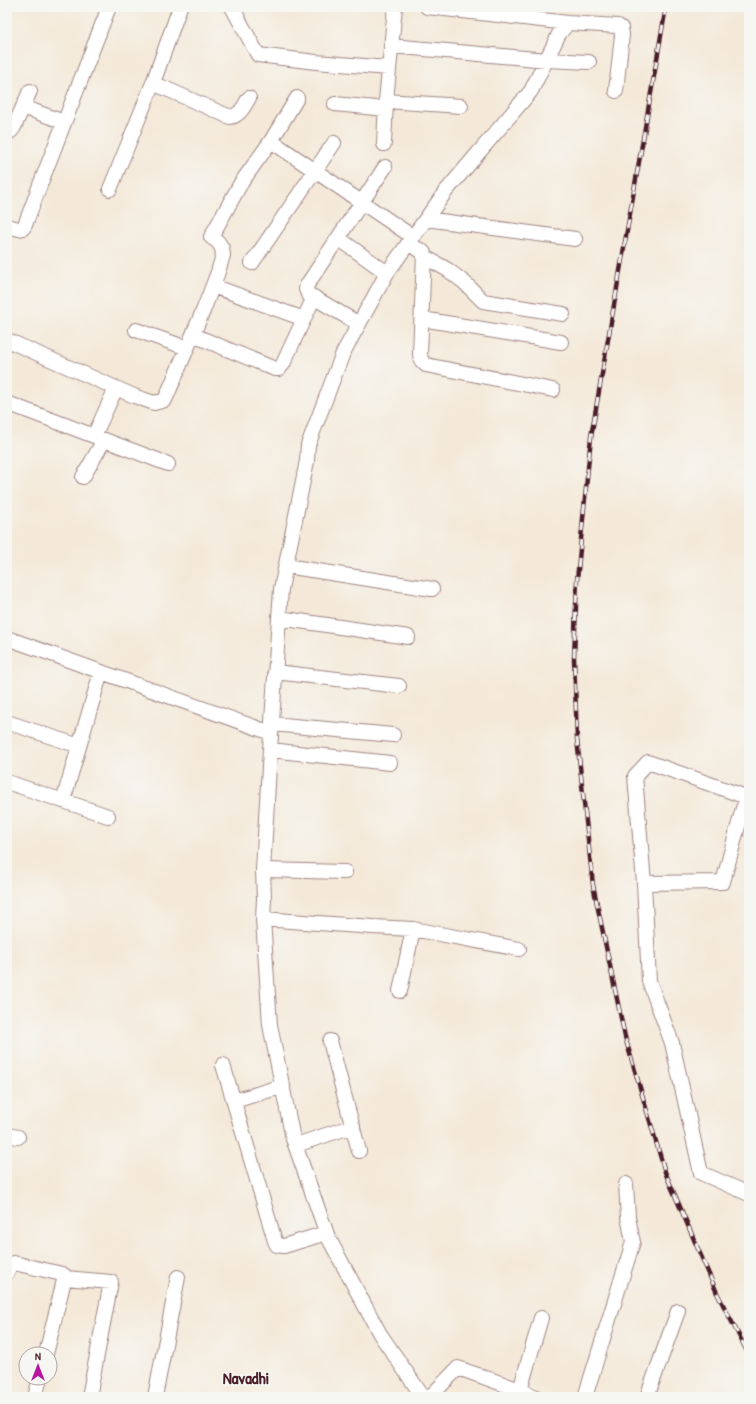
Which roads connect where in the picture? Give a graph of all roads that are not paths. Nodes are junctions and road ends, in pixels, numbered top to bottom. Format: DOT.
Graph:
graph roads {
  1 [pos="109,7"];
  2 [pos="180,7"];
  3 [pos="232,7"];
  4 [pos="395,7"];
  5 [pos="427,7"];
  6 [pos="568,23"];
  7 [pos="391,46"];
  8 [pos="547,60"];
  9 [pos="589,62"];
  10 [pos="388,68"];
  11 [pos="153,83"];
  12 [pos="30,91"];
  13 [pos="616,91"];
  14 [pos="250,98"];
  15 [pos="298,98"];
  16 [pos="335,104"];
  17 [pos="386,105"];
  18 [pos="461,106"];
  19 [pos="23,107"];
  20 [pos="64,122"];
  21 [pos="7,133"];
  22 [pos="271,141"];
  23 [pos="334,143"];
  24 [pos="384,144"];
  25 [pos="385,167"];
  26 [pos="315,170"];
  27 [pos="110,189"];
  28 [pos="362,202"];
  29 [pos="426,219"];
  30 [pos="7,226"];
  31 [pos="338,238"];
  32 [pos="575,239"];
  33 [pos="411,240"];
  34 [pos="425,257"];
  35 [pos="252,263"];
  36 [pos="387,273"];
  37 [pos="213,286"];
  38 [pos="314,297"];
  39 [pos="563,314"];
  40 [pos="422,318"];
  41 [pos="304,319"];
  42 [pos="359,324"];
  43 [pos="136,330"];
  44 [pos="193,335"];
  45 [pos="7,340"];
  46 [pos="561,342"];
  47 [pos="187,348"];
  48 [pos="116,388"];
  49 [pos="553,390"];
  50 [pos="7,403"];
  51 [pos="99,438"];
  52 [pos="168,464"];
  53 [pos="83,477"];
  54 [pos="286,566"];
  55 [pos="432,589"];
  56 [pos="279,618"];
  57 [pos="408,636"];
  58 [pos="7,638"];
  59 [pos="101,672"];
  60 [pos="276,672"];
  61 [pos="399,686"];
  62 [pos="7,722"];
  63 [pos="271,728"];
  64 [pos="393,735"];
  65 [pos="79,746"];
  66 [pos="270,750"];
  67 [pos="390,763"];
  68 [pos="7,782"];
  69 [pos="749,799"];
  70 [pos="63,801"];
  71 [pos="108,816"];
  72 [pos="264,870"];
  73 [pos="345,872"];
  74 [pos="644,883"];
  75 [pos="263,919"];
  76 [pos="413,929"];
  77 [pos="519,949"];
  78 [pos="400,991"];
  79 [pos="330,1041"];
  80 [pos="223,1065"];
  81 [pos="283,1086"];
  82 [pos="234,1101"];
  83 [pos="353,1126"];
  84 [pos="296,1145"];
  85 [pos="359,1151"];
  86 [pos="626,1184"];
  87 [pos="749,1194"];
  88 [pos="326,1233"];
  89 [pos="7,1274"];
  90 [pos="178,1277"];
  91 [pos="65,1278"];
  92 [pos="678,1311"];
  93 [pos="541,1318"];
  94 [pos="48,1346"];
  95 [pos="38,1386"];
  96 [pos="520,1390"];
  97 [pos="35,1397"];
  98 [pos="89,1397"];
  99 [pos="155,1397"];
  100 [pos="424,1397"];
  101 [pos="430,1397"];
  102 [pos="536,1397"];
  103 [pos="585,1397"];
  104 [pos="647,1397"];
  1 -- 20 [label="street"];
  2 -- 11 [label="street"];
  3 -- 10 [label="street"];
  4 -- 7 [label="street"];
  5 -- 6 [label="street"];
  6 -- 8 [label="street"];
  6 -- 13 [label="street"];
  7 -- 8 [label="street"];
  7 -- 10 [label="street"];
  8 -- 9 [label="street"];
  8 -- 29 [label="street"];
  10 -- 17 [label="street"];
  11 -- 14 [label="street"];
  11 -- 27 [label="street"];
  12 -- 19 [label="street"];
  15 -- 22 [label="street"];
  16 -- 17 [label="street"];
  17 -- 18 [label="street"];
  17 -- 24 [label="street"];
  19 -- 20 [label="street"];
  19 -- 21 [label="street"];
  20 -- 30 [label="street"];
  22 -- 26 [label="street"];
  22 -- 37 [label="street"];
  23 -- 26 [label="street"];
  25 -- 28 [label="street"];
  26 -- 28 [label="street"];
  26 -- 35 [label="street"];
  28 -- 31 [label="street"];
  28 -- 33 [label="street"];
  29 -- 32 [label="street"];
  29 -- 33 [label="street"];
  31 -- 36 [label="street"];
  31 -- 38 [label="street"];
  33 -- 34 [label="street"];
  33 -- 36 [label="street"];
  34 -- 39 [label="street"];
  34 -- 40 [label="street"];
  36 -- 42 [label="street"];
  37 -- 41 [label="street"];
  37 -- 44 [label="street"];
  38 -- 41 [label="street"];
  38 -- 42 [label="street"];
  40 -- 46 [label="street"];
  40 -- 49 [label="street"];
  41 -- 44 [label="street"];
  42 -- 54 [label="street"];
  43 -- 47 [label="street"];
  44 -- 47 [label="street"];
  45 -- 48 [label="street"];
  47 -- 48 [label="street"];
  48 -- 51 [label="street"];
  50 -- 51 [label="street"];
  51 -- 52 [label="street"];
  51 -- 53 [label="street"];
  54 -- 55 [label="street"];
  54 -- 56 [label="street"];
  56 -- 57 [label="street"];
  56 -- 60 [label="street"];
  58 -- 59 [label="street"];
  59 -- 63 [label="street"];
  59 -- 65 [label="street"];
  60 -- 61 [label="street"];
  60 -- 63 [label="street"];
  62 -- 65 [label="street"];
  63 -- 64 [label="street"];
  63 -- 66 [label="street"];
  65 -- 70 [label="street"];
  66 -- 67 [label="street"];
  66 -- 72 [label="street"];
  68 -- 70 [label="street"];
  69 -- 74 [label="street"];
  69 -- 74 [label="street"];
  70 -- 71 [label="street"];
  72 -- 73 [label="street"];
  72 -- 75 [label="street"];
  74 -- 87 [label="street"];
  75 -- 76 [label="street"];
  75 -- 81 [label="street"];
  76 -- 77 [label="street"];
  76 -- 78 [label="street"];
  79 -- 83 [label="street"];
  80 -- 82 [label="street"];
  81 -- 82 [label="street"];
  81 -- 84 [label="street"];
  82 -- 88 [label="street"];
  83 -- 84 [label="street"];
  83 -- 85 [label="street"];
  84 -- 88 [label="street"];
  86 -- 103 [label="street"];
  88 -- 100 [label="street"];
  89 -- 91 [label="street"];
  90 -- 99 [label="street"];
  91 -- 94 [label="street"];
  91 -- 98 [label="street"];
  92 -- 104 [label="street"];
  93 -- 96 [label="street"];
  95 -- 97 [label="street"];
  96 -- 101 [label="street"];
  96 -- 102 [label="street"];
}
